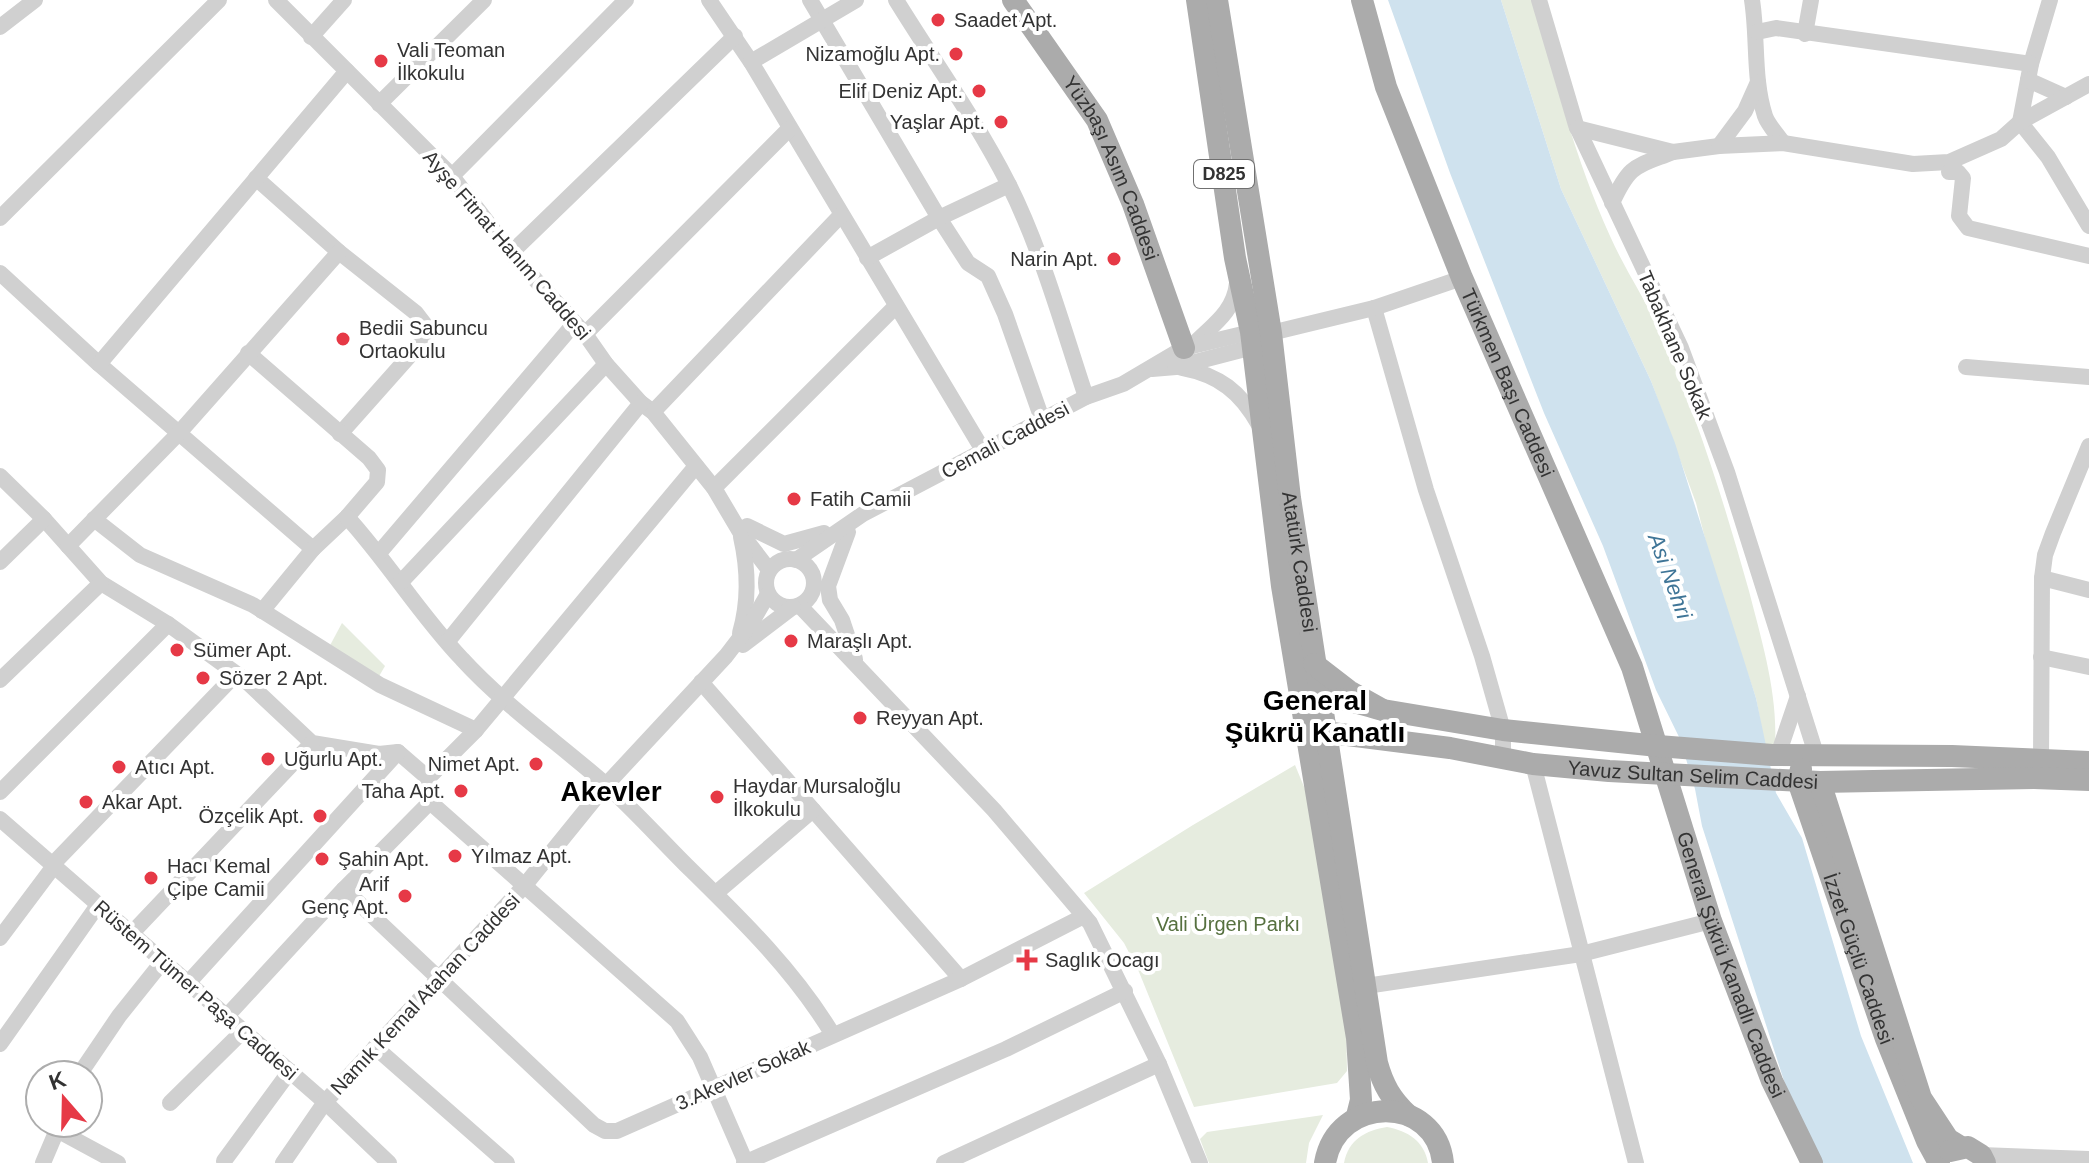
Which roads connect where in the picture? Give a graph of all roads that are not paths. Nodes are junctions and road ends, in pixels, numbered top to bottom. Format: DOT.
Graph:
graph roads {
  1 [pos="35,0"];
  2 [pos="219,0"];
  3 [pos="276,0"];
  4 [pos="344,0"];
  5 [pos="484,0"];
  6 [pos="709,0"];
  7 [pos="810,0"];
  8 [pos="856,0"];
  9 [pos="896,0"];
  10 [pos="1013,0"];
  11 [pos="1197,0"];
  12 [pos="1217,0"];
  13 [pos="1362,0"];
  14 [pos="1539,0"];
  15 [pos="1752,0"];
  16 [pos="1811,0"];
  17 [pos="2050,0"];
  18 [pos="615,3"];
  19 [pos="822,19"];
  20 [pos="0,27"];
  21 [pos="1757,32"];
  22 [pos="1805,34"];
  23 [pos="735,36"];
  24 [pos="311,37"];
  25 [pos="751,62"];
  26 [pos="347,71"];
  27 [pos="2030,72"];
  28 [pos="1758,82"];
  29 [pos="2089,84"];
  30 [pos="2066,97"];
  31 [pos="379,104"];
  32 [pos="2020,122"];
  33 [pos="1577,128"];
  34 [pos="789,129"];
  35 [pos="1783,143"];
  36 [pos="1719,146"];
  37 [pos="1673,152"];
  38 [pos="1949,172"];
  39 [pos="452,176"];
  40 [pos="256,178"];
  41 [pos="1009,185"];
  42 [pos="1612,203"];
  43 [pos="841,215"];
  44 [pos="0,218"];
  45 [pos="939,218"];
  46 [pos="2089,226"];
  47 [pos="339,252"];
  48 [pos="511,253"];
  49 [pos="2089,256"];
  50 [pos="867,258"];
  51 [pos="1238,270"];
  52 [pos="0,273"];
  53 [pos="1462,278"];
  54 [pos="896,306"];
  55 [pos="1374,308"];
  56 [pos="580,329"];
  57 [pos="1258,337"];
  58 [pos="248,353"];
  59 [pos="1184,354"];
  60 [pos="99,364"];
  61 [pos="606,364"];
  62 [pos="1966,367"];
  63 [pos="2089,377"];
  64 [pos="1086,397"];
  65 [pos="647,408"];
  66 [pos="1042,419"];
  67 [pos="1264,432"];
  68 [pos="178,434"];
  69 [pos="340,434"];
  70 [pos="2089,446"];
  71 [pos="984,452"];
  72 [pos="696,466"];
  73 [pos="0,476"];
  74 [pos="714,488"];
  75 [pos="347,517"];
  76 [pos="44,519"];
  77 [pos="94,519"];
  78 [pos="853,523"];
  79 [pos="743,529"];
  80 [pos="68,546"];
  81 [pos="313,549"];
  82 [pos="379,553"];
  83 [pos="0,562"];
  84 [pos="782,563"];
  85 [pos="2042,578"];
  86 [pos="401,582"];
  87 [pos="101,583"];
  88 [pos="814,586"];
  89 [pos="2089,590"];
  90 [pos="768,594"];
  91 [pos="796,607"];
  92 [pos="262,611"];
  93 [pos="168,624"];
  94 [pos="739,640"];
  95 [pos="448,641"];
  96 [pos="2041,657"];
  97 [pos="857,662"];
  98 [pos="1314,664"];
  99 [pos="2089,667"];
  100 [pos="715,669"];
  101 [pos="236,674"];
  102 [pos="0,680"];
  103 [pos="701,682"];
  104 [pos="1798,696"];
  105 [pos="503,698"];
  106 [pos="1312,710"];
  107 [pos="1383,710"];
  108 [pos="476,730"];
  109 [pos="1503,730"];
  110 [pos="1324,732"];
  111 [pos="312,743"];
  112 [pos="398,752"];
  113 [pos="1816,754"];
  114 [pos="1775,755"];
  115 [pos="1503,758"];
  116 [pos="2041,760"];
  117 [pos="1669,761"];
  118 [pos="2089,762"];
  119 [pos="1533,764"];
  120 [pos="428,778"];
  121 [pos="2089,780"];
  122 [pos="1800,781"];
  123 [pos="606,785"];
  124 [pos="0,792"];
  125 [pos="430,802"];
  126 [pos="813,810"];
  127 [pos="0,819"];
  128 [pos="53,866"];
  129 [pos="525,885"];
  130 [pos="344,889"];
  131 [pos="716,893"];
  132 [pos="98,905"];
  133 [pos="1084,916"];
  134 [pos="1711,921"];
  135 [pos="131,934"];
  136 [pos="0,938"];
  137 [pos="1581,954"];
  138 [pos="163,961"];
  139 [pos="440,977"];
  140 [pos="961,979"];
  141 [pos="188,983"];
  142 [pos="1366,986"];
  143 [pos="1125,991"];
  144 [pos="226,1017"];
  145 [pos="243,1031"];
  146 [pos="833,1035"];
  147 [pos="0,1044"];
  148 [pos="375,1047"];
  149 [pos="90,1059"];
  150 [pos="1159,1064"];
  151 [pos="290,1071"];
  152 [pos="714,1088"];
  153 [pos="325,1102"];
  154 [pos="170,1103"];
  155 [pos="1408,1115"];
  156 [pos="1357,1116"];
  157 [pos="53,1139"];
  158 [pos="80,1139"];
  159 [pos="1976,1155"];
  160 [pos="968,1158"];
  161 [pos="2089,1159"];
  162 [pos="224,1161"];
  163 [pos="2019,1161"];
  164 [pos="43,1163"];
  165 [pos="118,1163"];
  166 [pos="283,1163"];
  167 [pos="389,1163"];
  168 [pos="507,1163"];
  169 [pos="745,1163"];
  170 [pos="944,1163"];
  171 [pos="1200,1163"];
  172 [pos="1325,1163"];
  173 [pos="1443,1163"];
  174 [pos="1636,1163"];
  175 [pos="1812,1163"];
  176 [pos="1940,1163"];
  1 -- 20 [label="street"];
  2 -- 44 [label="street"];
  3 -- 24 [label="street, Ayşe Fitnat Hanım Caddesi"];
  4 -- 24 [label="street"];
  5 -- 31 [label="street"];
  6 -- 23 [label="street"];
  7 -- 19 [label="street"];
  8 -- 19 [label="street"];
  9 -- 41 [label="street"];
  10 -- 59 [label="main road, Yüzbaşı Asım Caddesi"];
  11 -- 51 [label="main road, Atatürk Caddesi / D825"];
  12 -- 57 [label="main road, Atatürk Caddesi / D825"];
  13 -- 53 [label="main road, Türkmen Başı Caddesi"];
  14 -- 33 [label="street, Tabakhane Sokak"];
  15 -- 21 [label="street"];
  16 -- 22 [label="street"];
  17 -- 27 [label="street"];
  18 -- 39 [label="street"];
  19 -- 25 [label="street"];
  19 -- 45 [label="street"];
  21 -- 22 [label="street"];
  21 -- 28 [label="street"];
  22 -- 27 [label="street"];
  23 -- 25 [label="street"];
  23 -- 48 [label="street"];
  24 -- 26 [label="street, Ayşe Fitnat Hanım Caddesi"];
  25 -- 34 [label="street"];
  26 -- 31 [label="street, Ayşe Fitnat Hanım Caddesi"];
  26 -- 40 [label="street"];
  27 -- 30 [label="street"];
  27 -- 32 [label="street"];
  28 -- 35 [label="street"];
  28 -- 36 [label="street"];
  29 -- 30 [label="street"];
  30 -- 32 [label="street"];
  31 -- 39 [label="street, Ayşe Fitnat Hanım Caddesi"];
  32 -- 35 [label="street"];
  32 -- 46 [label="street"];
  33 -- 37 [label="street"];
  33 -- 42 [label="street, Tabakhane Sokak"];
  34 -- 43 [label="street"];
  34 -- 56 [label="street"];
  35 -- 36 [label="street"];
  36 -- 37 [label="street"];
  37 -- 42 [label="street"];
  38 -- 49 [label="street"];
  39 -- 48 [label="street, Ayşe Fitnat Hanım Caddesi"];
  40 -- 47 [label="street"];
  40 -- 60 [label="street"];
  41 -- 45 [label="street"];
  41 -- 64 [label="street"];
  42 -- 104 [label="street, Tabakhane Sokak"];
  43 -- 50 [label="street"];
  43 -- 65 [label="street"];
  45 -- 50 [label="street"];
  45 -- 66 [label="street"];
  47 -- 58 [label="street"];
  47 -- 69 [label="street"];
  48 -- 56 [label="street, Ayşe Fitnat Hanım Caddesi"];
  50 -- 54 [label="street"];
  51 -- 57 [label="main road, Atatürk Caddesi / D825"];
  51 -- 59 [label="street, Cemali Caddesi"];
  52 -- 60 [label="street"];
  53 -- 55 [label="street"];
  53 -- 117 [label="main road, Türkmen Başı Caddesi"];
  54 -- 71 [label="street"];
  54 -- 74 [label="street"];
  55 -- 57 [label="street"];
  55 -- 109 [label="street"];
  56 -- 61 [label="street, Ayşe Fitnat Hanım Caddesi"];
  56 -- 82 [label="street"];
  57 -- 59 [label="street, Cemali Caddesi"];
  57 -- 59 [label="street, Cemali Caddesi"];
  57 -- 67 [label="main road, Atatürk Caddesi / D825"];
  57 -- 98 [label="main road, Atatürk Caddesi / D825"];
  58 -- 68 [label="street"];
  58 -- 69 [label="street"];
  59 -- 64 [label="street, Cemali Caddesi"];
  59 -- 67 [label="street"];
  60 -- 68 [label="street"];
  61 -- 65 [label="street, Ayşe Fitnat Hanım Caddesi"];
  61 -- 86 [label="street"];
  62 -- 63 [label="street"];
  64 -- 66 [label="street, Cemali Caddesi"];
  65 -- 72 [label="street, Ayşe Fitnat Hanım Caddesi"];
  65 -- 95 [label="street"];
  66 -- 71 [label="street, Cemali Caddesi"];
  67 -- 106 [label="main road, Atatürk Caddesi / D825"];
  68 -- 77 [label="street"];
  68 -- 81 [label="street"];
  69 -- 75 [label="street"];
  70 -- 85 [label="street"];
  71 -- 78 [label="street, Cemali Caddesi"];
  72 -- 74 [label="street, Ayşe Fitnat Hanım Caddesi"];
  72 -- 105 [label="street"];
  73 -- 76 [label="street"];
  74 -- 79 [label="street, Ayşe Fitnat Hanım Caddesi"];
  75 -- 81 [label="street"];
  75 -- 82 [label="street"];
  76 -- 80 [label="street"];
  76 -- 83 [label="street"];
  77 -- 80 [label="street"];
  77 -- 92 [label="street"];
  78 -- 79 [label="street"];
  78 -- 84 [label="street, Cemali Caddesi"];
  78 -- 88 [label="street, Cemali Caddesi"];
  78 -- 97 [label="street"];
  79 -- 84 [label="street, Ayşe Fitnat Hanım Caddesi"];
  79 -- 94 [label="street"];
  80 -- 87 [label="street"];
  81 -- 92 [label="street"];
  82 -- 86 [label="street"];
  84 -- 88 [label="street, Ayşe Fitnat Hanım Caddesi"];
  84 -- 90 [label="street"];
  85 -- 89 [label="street"];
  85 -- 96 [label="street"];
  86 -- 95 [label="street"];
  87 -- 93 [label="street"];
  87 -- 102 [label="street"];
  88 -- 91 [label="street"];
  88 -- 97 [label="street, Ayşe Fitnat Hanım Caddesi"];
  90 -- 91 [label="street, Ayşe Fitnat Hanım Caddesi"];
  90 -- 94 [label="street, Namık Kemal Atahan Caddesi"];
  91 -- 97 [label="street, Ayşe Fitnat Hanım Caddesi"];
  91 -- 100 [label="street, Namık Kemal Atahan Caddesi"];
  92 -- 108 [label="street"];
  93 -- 101 [label="street"];
  93 -- 124 [label="street"];
  94 -- 100 [label="street, Namık Kemal Atahan Caddesi"];
  95 -- 105 [label="street"];
  96 -- 99 [label="street"];
  96 -- 116 [label="street"];
  97 -- 133 [label="street, Ayşe Fitnat Hanım Caddesi"];
  98 -- 106 [label="main road, Atatürk Caddesi / D825"];
  98 -- 107 [label="main road, Yavuz Sultan Selim Caddesi"];
  100 -- 103 [label="street, Namık Kemal Atahan Caddesi"];
  101 -- 111 [label="street"];
  101 -- 128 [label="street"];
  103 -- 123 [label="street, Namık Kemal Atahan Caddesi"];
  103 -- 126 [label="street"];
  104 -- 113 [label="street, Tabakhane Sokak"];
  104 -- 114 [label="street"];
  105 -- 108 [label="street"];
  105 -- 123 [label="street"];
  106 -- 107 [label="main road"];
  106 -- 110 [label="main road, Yavuz Sultan Selim Caddesi"];
  106 -- 156 [label="main road, Atatürk Caddesi / D825"];
  107 -- 109 [label="main road, Yavuz Sultan Selim Caddesi"];
  108 -- 120 [label="street"];
  109 -- 115 [label="street"];
  109 -- 117 [label="main road, Yavuz Sultan Selim Caddesi"];
  110 -- 115 [label="main road, Yavuz Sultan Selim Caddesi"];
  110 -- 142 [label="main road"];
  111 -- 112 [label="street"];
  111 -- 135 [label="street"];
  112 -- 120 [label="street"];
  112 -- 141 [label="street"];
  113 -- 114 [label="main road, Yavuz Sultan Selim Caddesi"];
  113 -- 116 [label="main road, Yavuz Sultan Selim Caddesi"];
  113 -- 122 [label="main road"];
  114 -- 117 [label="main road, Yavuz Sultan Selim Caddesi"];
  115 -- 119 [label="main road, Yavuz Sultan Selim Caddesi"];
  116 -- 118 [label="main road, Yavuz Sultan Selim Caddesi"];
  117 -- 119 [label="main road, Yavuz Sultan Selim Caddesi"];
  117 -- 122 [label="main road, Yavuz Sultan Selim Caddesi"];
  117 -- 134 [label="main road, General Şükrü Kanadlı Caddesi"];
  119 -- 137 [label="street"];
  120 -- 125 [label="street"];
  121 -- 122 [label="main road, Yavuz Sultan Selim Caddesi"];
  122 -- 159 [label="main road, İzzet Güçlü Caddesi"];
  122 -- 176 [label="main road, İzzet Güçlü Caddesi"];
  123 -- 129 [label="street, Namık Kemal Atahan Caddesi"];
  123 -- 131 [label="street"];
  125 -- 129 [label="street"];
  125 -- 130 [label="street"];
  126 -- 131 [label="street"];
  126 -- 140 [label="street"];
  127 -- 128 [label="street, Rüstem Tümer Paşa Caddesi"];
  128 -- 132 [label="street, Rüstem Tümer Paşa Caddesi"];
  128 -- 136 [label="street"];
  129 -- 139 [label="street, Namık Kemal Atahan Caddesi"];
  129 -- 152 [label="street"];
  130 -- 139 [label="street"];
  130 -- 144 [label="street"];
  131 -- 146 [label="street"];
  132 -- 135 [label="street, Rüstem Tümer Paşa Caddesi"];
  132 -- 147 [label="street"];
  133 -- 140 [label="street, 3.Akevler Sokak"];
  133 -- 143 [label="street, Ayşe Fitnat Hanım Caddesi"];
  134 -- 137 [label="street"];
  134 -- 175 [label="main road, General Şükrü Kanadlı Caddesi"];
  135 -- 138 [label="street, Rüstem Tümer Paşa Caddesi"];
  137 -- 142 [label="street"];
  137 -- 174 [label="street"];
  138 -- 141 [label="street, Rüstem Tümer Paşa Caddesi"];
  138 -- 149 [label="street"];
  139 -- 148 [label="street, Namık Kemal Atahan Caddesi"];
  139 -- 152 [label="street, 3.Akevler Sokak"];
  140 -- 146 [label="street, 3.Akevler Sokak"];
  141 -- 144 [label="street, Rüstem Tümer Paşa Caddesi"];
  142 -- 155 [label="main road"];
  143 -- 150 [label="street, Ayşe Fitnat Hanım Caddesi"];
  143 -- 169 [label="street"];
  144 -- 145 [label="street, Rüstem Tümer Paşa Caddesi"];
  145 -- 151 [label="street, Rüstem Tümer Paşa Caddesi"];
  145 -- 154 [label="street"];
  146 -- 152 [label="street, 3.Akevler Sokak"];
  148 -- 153 [label="street, Namık Kemal Atahan Caddesi"];
  148 -- 168 [label="street"];
  150 -- 160 [label="street"];
  150 -- 171 [label="street, Ayşe Fitnat Hanım Caddesi"];
  151 -- 153 [label="street, Rüstem Tümer Paşa Caddesi"];
  151 -- 162 [label="street"];
  152 -- 169 [label="street"];
  153 -- 166 [label="street, Namık Kemal Atahan Caddesi"];
  153 -- 167 [label="street, Rüstem Tümer Paşa Caddesi"];
  155 -- 156 [label="main road"];
  155 -- 173 [label="main road"];
  156 -- 172 [label="main road"];
  157 -- 164 [label="street"];
  158 -- 165 [label="street"];
  159 -- 163 [label="street"];
  159 -- 176 [label="main road, İzzet Güçlü Caddesi"];
  160 -- 170 [label="street"];
  161 -- 163 [label="street"];
}
